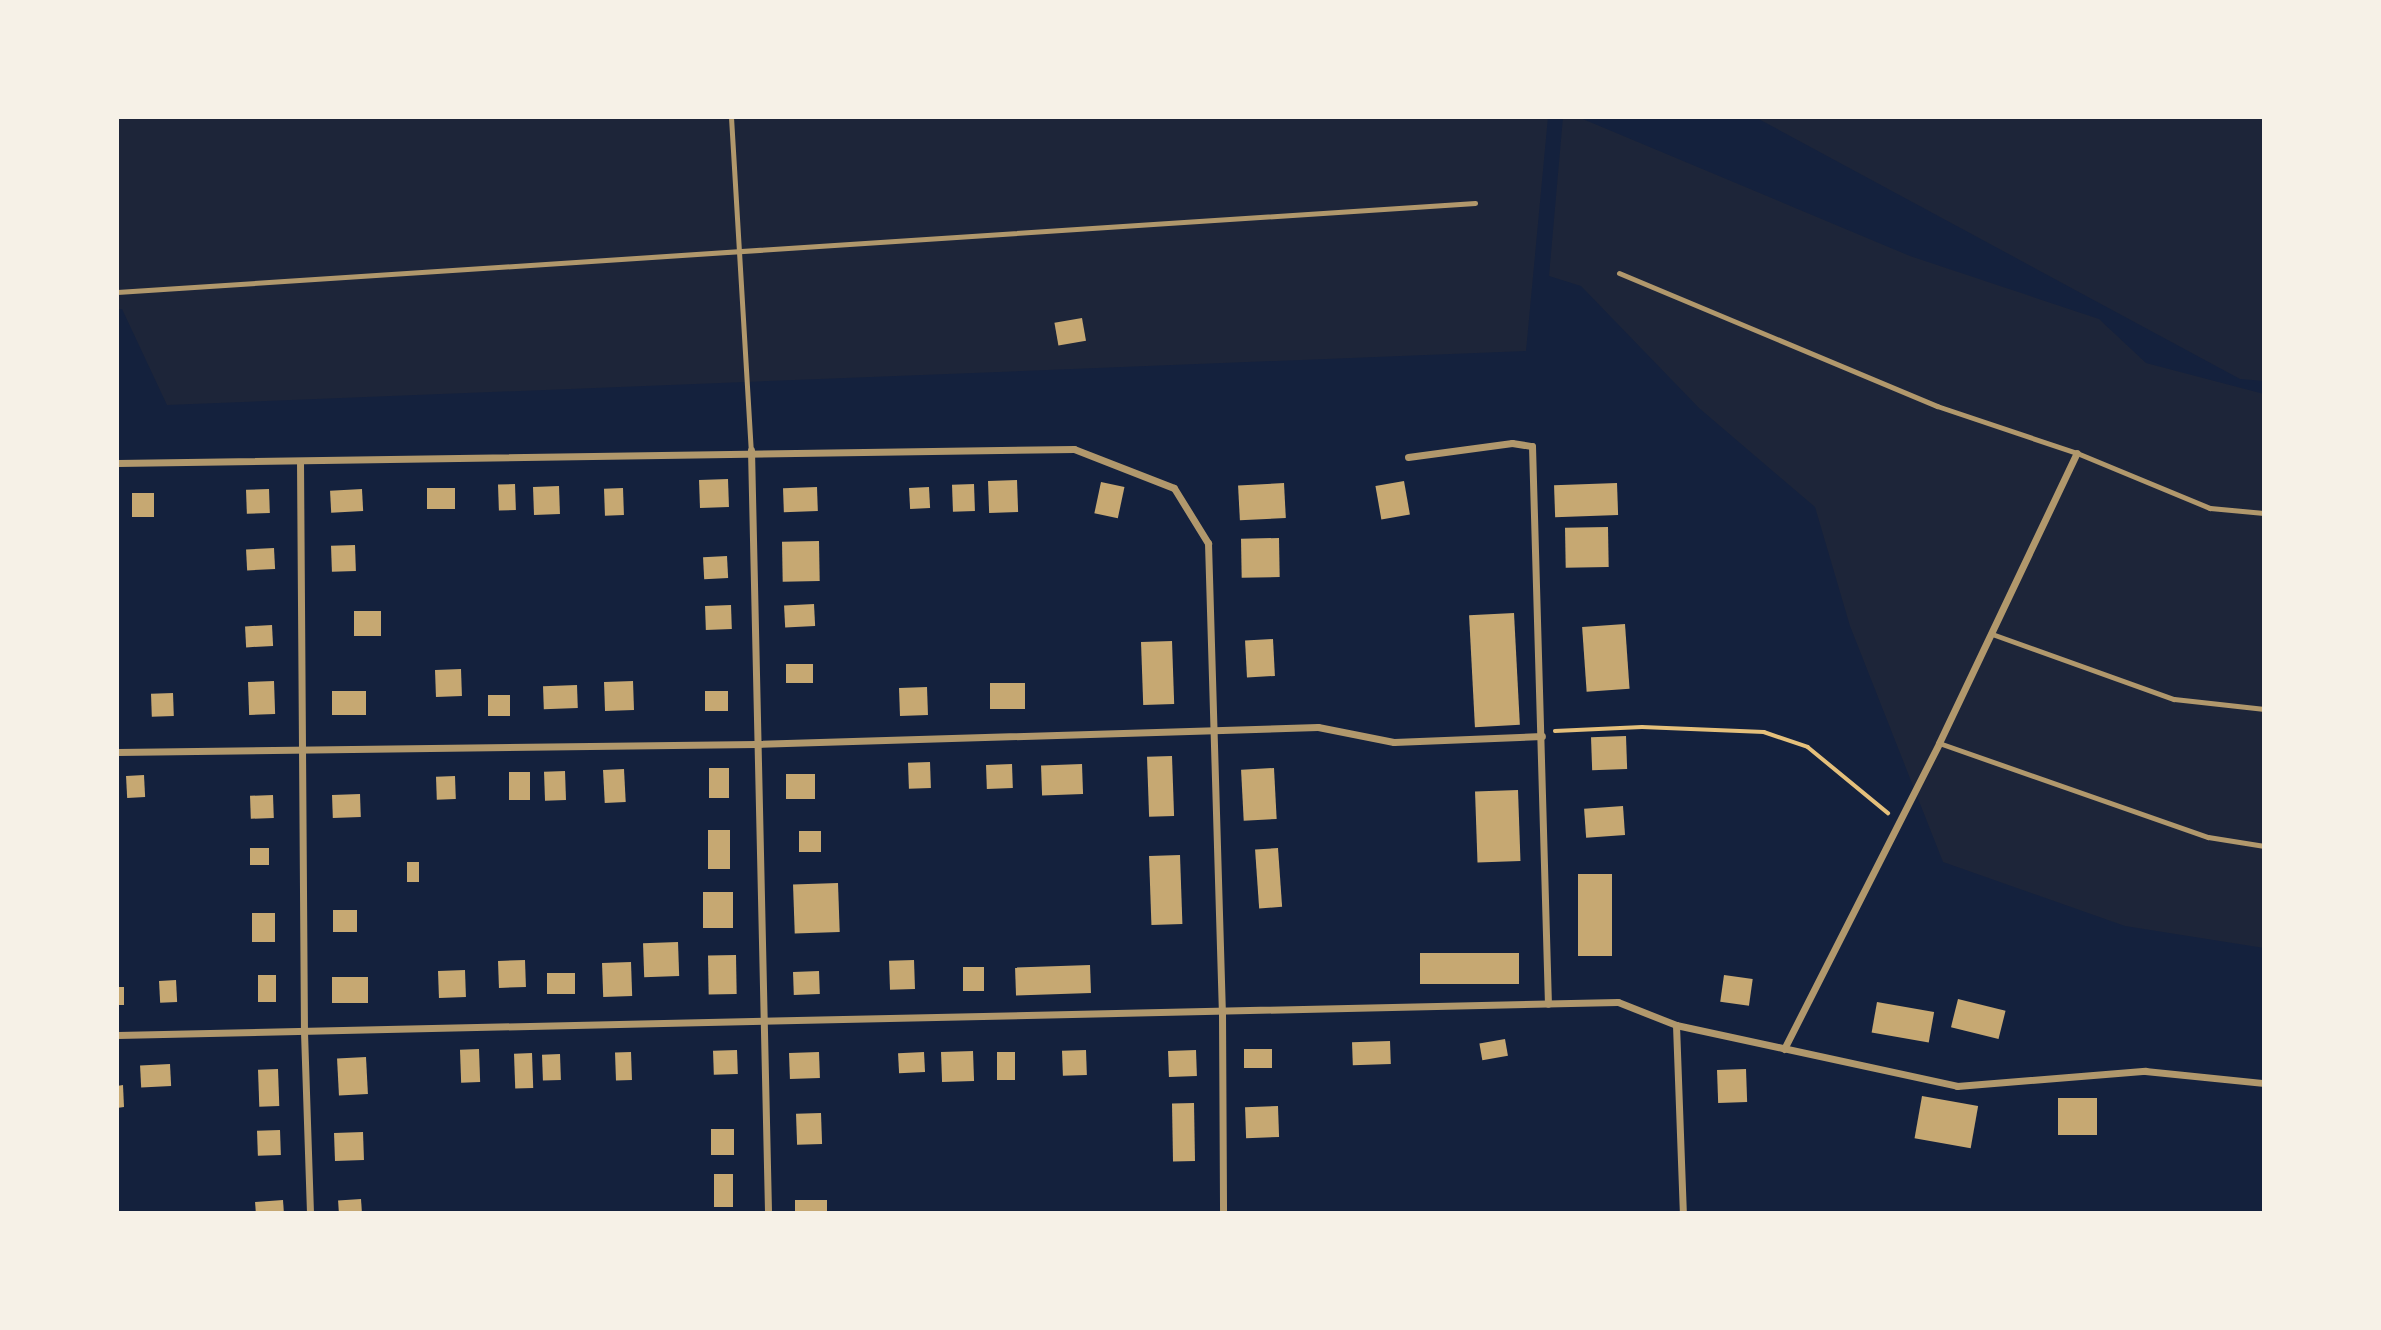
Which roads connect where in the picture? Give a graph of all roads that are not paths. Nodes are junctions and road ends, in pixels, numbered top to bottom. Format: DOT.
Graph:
graph roads {
  1 [pos="731,117"];
  2 [pos="1475,203"];
  3 [pos="742,251"];
  4 [pos="1619,273"];
  5 [pos="117,292"];
  6 [pos="751,450"];
  7 [pos="2077,453"];
  8 [pos="1408,457"];
  9 [pos="300,461"];
  10 [pos="117,463"];
  11 [pos="2264,513"];
  12 [pos="1992,635"];
  13 [pos="2264,709"];
  14 [pos="1212,729"];
  15 [pos="1542,734"];
  16 [pos="1939,743"];
  17 [pos="756,744"];
  18 [pos="301,747"];
  19 [pos="117,752"];
  20 [pos="2264,846"];
  21 [pos="1548,1004"];
  22 [pos="1222,1013"];
  23 [pos="764,1024"];
  24 [pos="1676,1025"];
  25 [pos="304,1032"];
  26 [pos="117,1035"];
  27 [pos="1784,1049"];
  28 [pos="2264,1083"];
  29 [pos="310,1213"];
  30 [pos="768,1213"];
  31 [pos="1223,1213"];
  32 [pos="1683,1213"];
  1 -- 3 [label="lane"];
  2 -- 3 [label="lane"];
  3 -- 5 [label="lane"];
  3 -- 6 [label="lane"];
  4 -- 7 [label="lane"];
  6 -- 9 [label="street"];
  6 -- 14 [label="street"];
  6 -- 17 [label="street"];
  7 -- 11 [label="lane"];
  7 -- 12 [label="street"];
  8 -- 15 [label="street"];
  9 -- 10 [label="street"];
  9 -- 18 [label="street"];
  12 -- 13 [label="lane"];
  12 -- 16 [label="street"];
  14 -- 15 [label="street"];
  14 -- 17 [label="street"];
  14 -- 22 [label="street"];
  15 -- 21 [label="street"];
  16 -- 20 [label="lane"];
  16 -- 27 [label="street"];
  17 -- 18 [label="street"];
  17 -- 23 [label="street"];
  18 -- 19 [label="street"];
  18 -- 25 [label="street"];
  21 -- 22 [label="street"];
  21 -- 24 [label="street"];
  22 -- 23 [label="street"];
  22 -- 31 [label="street"];
  23 -- 25 [label="street"];
  23 -- 30 [label="street"];
  24 -- 27 [label="street"];
  24 -- 32 [label="street"];
  25 -- 26 [label="street"];
  25 -- 29 [label="street"];
  27 -- 28 [label="street"];
}
